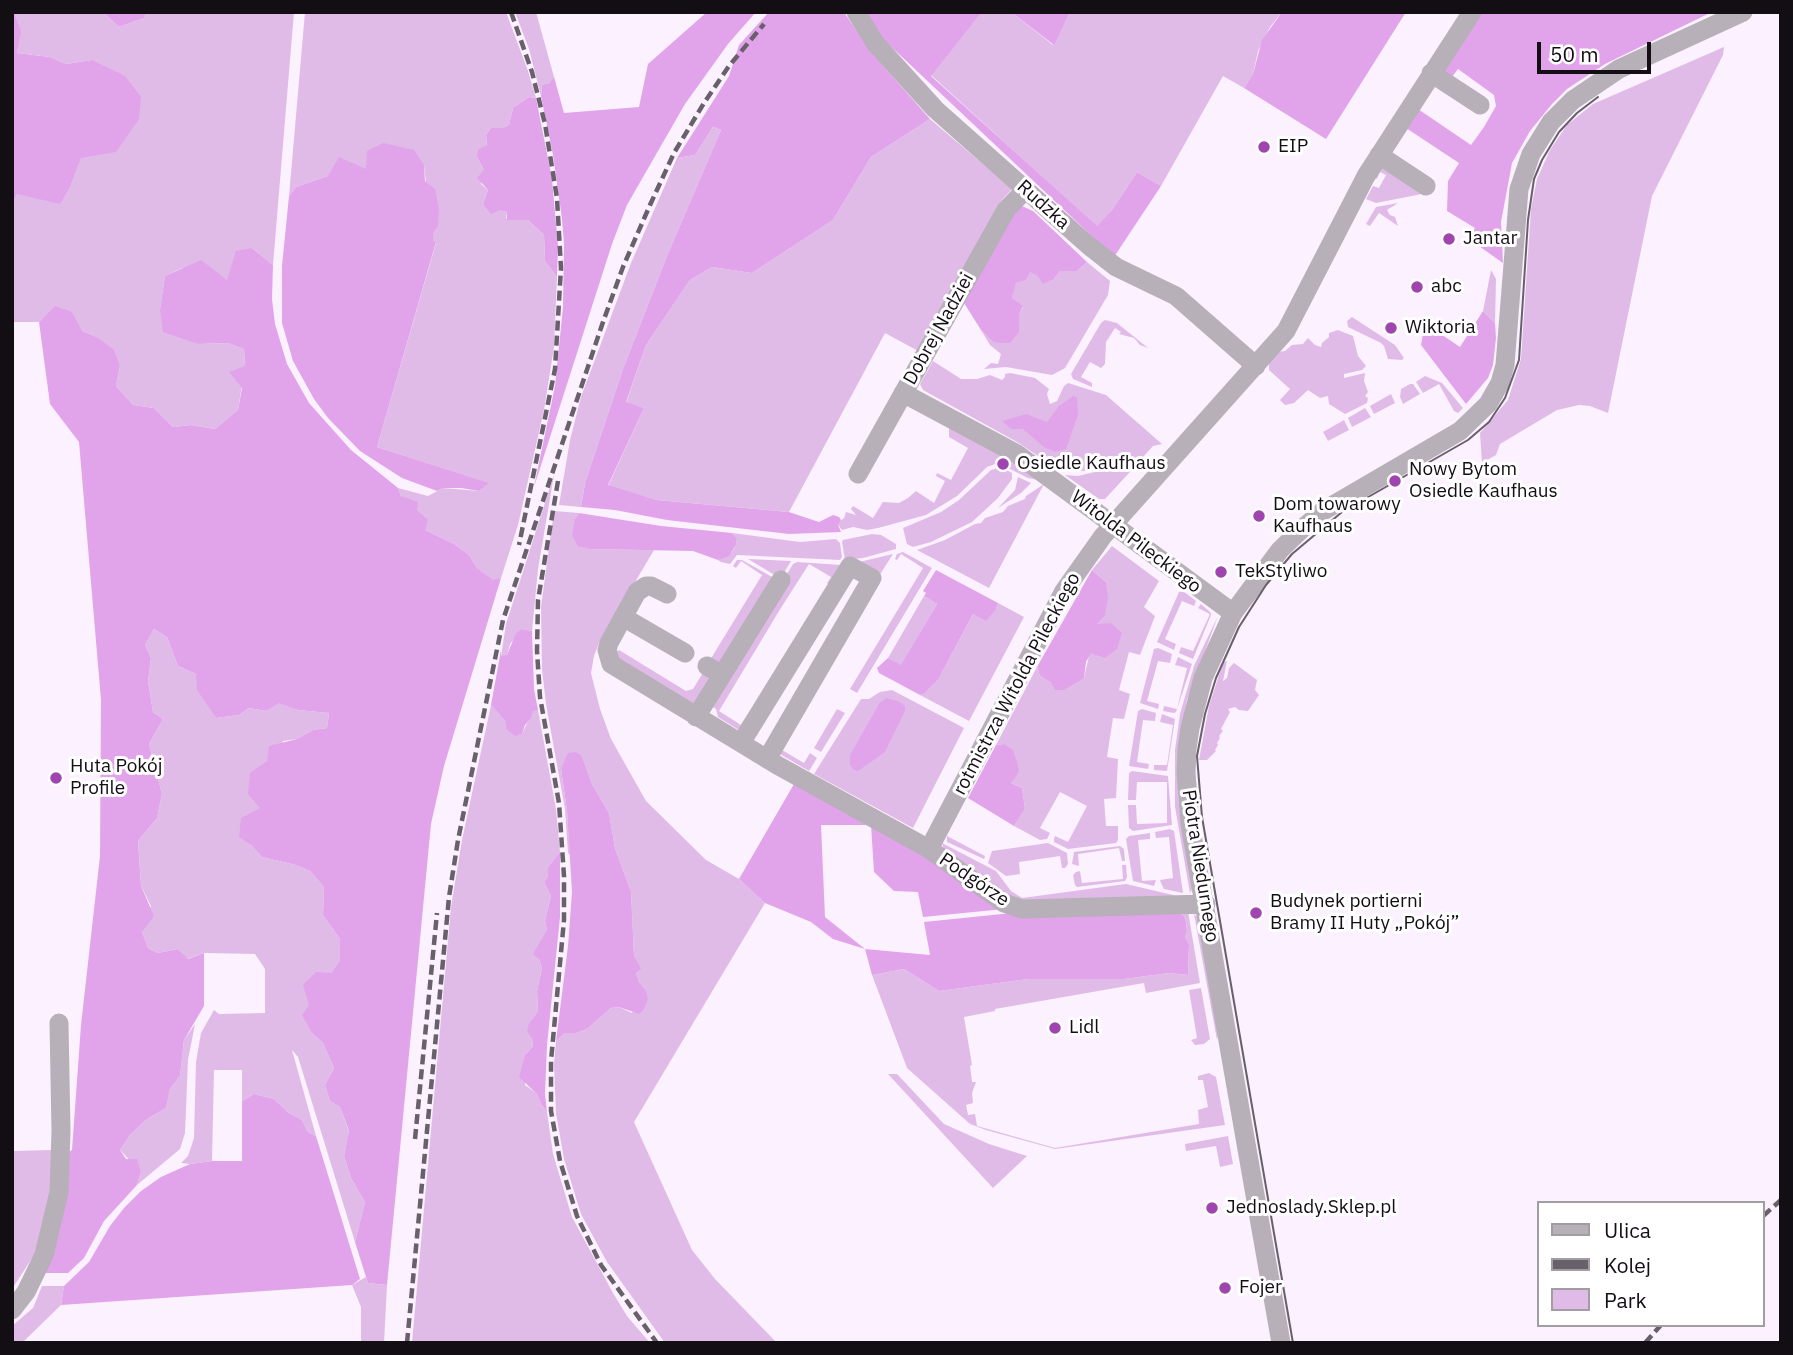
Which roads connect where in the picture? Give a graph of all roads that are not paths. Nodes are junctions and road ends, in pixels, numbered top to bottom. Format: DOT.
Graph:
graph roads {
  1 [pos="856,12"];
  2 [pos="1472,12"];
  3 [pos="1743,12"];
  4 [pos="1431,73"];
  5 [pos="1480,105"];
  6 [pos="1379,155"];
  7 [pos="1426,186"];
  8 [pos="1026,189"];
  9 [pos="1256,366"];
  10 [pos="903,393"];
  11 [pos="858,474"];
  12 [pos="1114,524"];
  13 [pos="781,580"];
  14 [pos="667,594"];
  15 [pos="1233,613"];
  16 [pos="623,617"];
  17 [pos="685,653"];
  18 [pos="696,717"];
  19 [pos="741,743"];
  20 [pos="766,759"];
  21 [pos="929,849"];
  22 [pos="1206,904"];
  23 [pos="60,1023"];
  24 [pos="12,1310"];
  25 [pos="1281,1343"];
  1 -- 8 [label="street, Rudzka"];
  2 -- 4 [label="street, rotmistrza Witolda Pileckiego"];
  3 -- 15 [label="street, Piotra Niedurnego"];
  4 -- 5 [label="street"];
  4 -- 6 [label="street, rotmistrza Witolda Pileckiego"];
  6 -- 7 [label="street"];
  6 -- 9 [label="street, rotmistrza Witolda Pileckiego"];
  8 -- 9 [label="street, Rudzka"];
  8 -- 10 [label="street, Dobrej Nadziei"];
  9 -- 12 [label="street, rotmistrza Witolda Pileckiego"];
  10 -- 11 [label="street, Dobrej Nadziei"];
  10 -- 12 [label="street, Witolda Pileckiego"];
  12 -- 15 [label="street, Witolda Pileckiego"];
  12 -- 21 [label="street, rotmistrza Witolda Pileckiego"];
  13 -- 18 [label="street"];
  14 -- 16 [label="street, Podgórze"];
  15 -- 22 [label="street, Piotra Niedurnego"];
  16 -- 17 [label="street"];
  16 -- 18 [label="street, Podgórze"];
  18 -- 19 [label="street, Podgórze"];
  19 -- 20 [label="street, Podgórze"];
  19 -- 20 [label="street"];
  20 -- 21 [label="street, Podgórze"];
  21 -- 22 [label="street, Podgórze"];
  22 -- 25 [label="street, Piotra Niedurnego"];
  23 -- 24 [label="street"];
}
